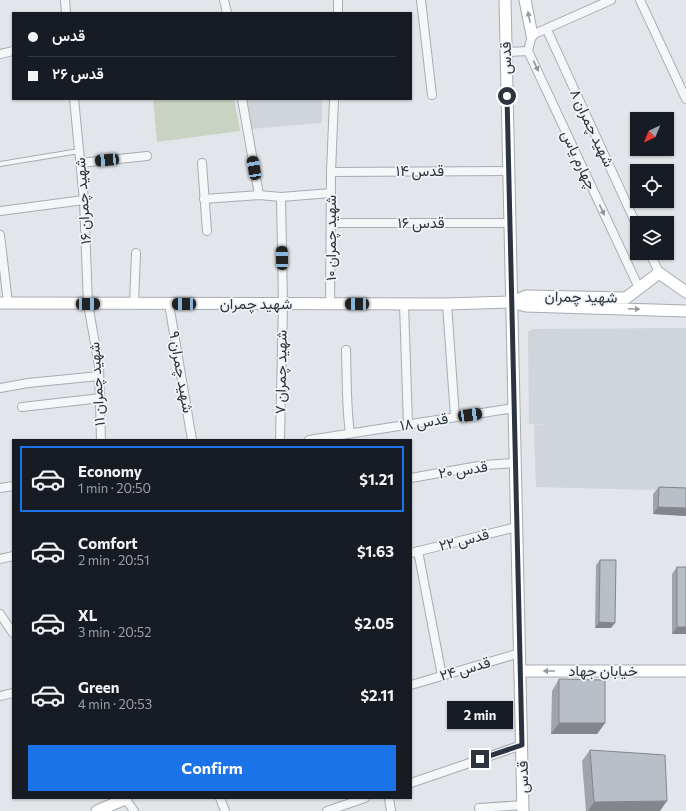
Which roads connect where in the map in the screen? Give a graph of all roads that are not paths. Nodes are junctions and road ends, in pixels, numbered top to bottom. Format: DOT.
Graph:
graph roads {
  1 [pos="65,0"];
  2 [pos="224,0"];
  3 [pos="338,0"];
  4 [pos="422,0"];
  5 [pos="505,0"];
  6 [pos="525,0"];
  7 [pos="611,0"];
  8 [pos="640,0"];
  9 [pos="66,12"];
  10 [pos="227,12"];
  11 [pos="338,12"];
  12 [pos="547,30"];
  13 [pos="532,35"];
  14 [pos="12,51"];
  15 [pos="528,51"];
  16 [pos="506,52"];
  17 [pos="0,54"];
  18 [pos="432,95"];
  19 [pos="686,99"];
  20 [pos="74,100"];
  21 [pos="242,100"];
  22 [pos="334,100"];
  23 [pos="79,151"];
  24 [pos="147,156"];
  25 [pos="80,163"];
  26 [pos="202,163"];
  27 [pos="0,164"];
  28 [pos="509,171"];
  29 [pos="331,172"];
  30 [pos="331,193"];
  31 [pos="259,195"];
  32 [pos="281,197"];
  33 [pos="204,199"];
  34 [pos="84,200"];
  35 [pos="0,211"];
  36 [pos="632,216"];
  37 [pos="331,223"];
  38 [pos="510,223"];
  39 [pos="207,231"];
  40 [pos="0,235"];
  41 [pos="136,253"];
  42 [pos="653,260"];
  43 [pos="659,273"];
  44 [pos="639,288"];
  45 [pos="686,292"];
  46 [pos="512,302"];
  47 [pos="4,304"];
  48 [pos="88,304"];
  49 [pos="134,304"];
  50 [pos="169,304"];
  51 [pos="283,304"];
  52 [pos="330,304"];
  53 [pos="404,304"];
  54 [pos="447,304"];
  55 [pos="686,311"];
  56 [pos="346,350"];
  57 [pos="99,376"];
  58 [pos="0,388"];
  59 [pos="101,398"];
  60 [pos="22,407"];
  61 [pos="514,408"];
  62 [pos="455,417"];
  63 [pos="408,424"];
  64 [pos="350,433"];
  65 [pos="101,439"];
  66 [pos="192,439"];
  67 [pos="280,439"];
  68 [pos="315,439"];
  69 [pos="516,463"];
  70 [pos="412,478"];
  71 [pos="12,486"];
  72 [pos="0,488"];
  73 [pos="517,527"];
  74 [pos="414,552"];
  75 [pos="12,556"];
  76 [pos="0,559"];
  77 [pos="0,614"];
  78 [pos="12,631"];
  79 [pos="520,653"];
  80 [pos="520,671"];
  81 [pos="686,671"];
  82 [pos="442,676"];
  83 [pos="412,685"];
  84 [pos="12,693"];
  85 [pos="0,696"];
  86 [pos="522,745"];
  87 [pos="412,783"];
  88 [pos="123,799"];
  89 [pos="126,799"];
  90 [pos="220,799"];
  91 [pos="363,799"];
  92 [pos="389,799"];
  93 [pos="479,808"];
  94 [pos="523,808"];
  95 [pos="97,811"];
  96 [pos="134,811"];
  97 [pos="225,811"];
  98 [pos="327,811"];
  99 [pos="391,811"];
  1 -- 9 [label="street"];
  2 -- 10 [label="street"];
  3 -- 11 [label="street"];
  4 -- 18 [label="street"];
  5 -- 16 [label="street, قدس"];
  13 -- 6 [label="street, one-way"];
  7 -- 12 [label="street"];
  8 -- 19 [label="street"];
  12 -- 13 [label="street"];
  12 -- 36 [label="street, شهید چمران ۸"];
  13 -- 15 [label="street"];
  14 -- 17 [label="street"];
  15 -- 16 [label="street"];
  15 -- 44 [label="street, چهارم یاس, one-way"];
  16 -- 28 [label="street, قدس"];
  20 -- 23 [label="street, شهید چمران ۱۶"];
  21 -- 31 [label="street"];
  22 -- 29 [label="street, شهید چمران ۱۰"];
  23 -- 25 [label="street, شهید چمران ۱۶"];
  23 -- 27 [label="lane"];
  24 -- 25 [label="street"];
  25 -- 34 [label="street, شهید چمران ۱۶"];
  26 -- 33 [label="street"];
  28 -- 29 [label="street, قدس ۱۴"];
  28 -- 38 [label="street, قدس"];
  29 -- 30 [label="street, شهید چمران ۱۰"];
  30 -- 32 [label="street"];
  30 -- 37 [label="street, شهید چمران ۱۰"];
  31 -- 32 [label="street"];
  31 -- 33 [label="street"];
  32 -- 51 [label="street, شهید چمران ۷"];
  33 -- 39 [label="street"];
  34 -- 35 [label="street"];
  34 -- 48 [label="street, شهید چمران ۱۶"];
  37 -- 38 [label="street, قدس ۱۶"];
  37 -- 52 [label="street, شهید چمران ۱۰"];
  38 -- 46 [label="street, قدس"];
  40 -- 47 [label="street"];
  41 -- 49 [label="street"];
  42 -- 43 [label="street"];
  43 -- 44 [label="street, شهید چمران"];
  43 -- 45 [label="street"];
  44 -- 46 [label="street, شهید چمران"];
  46 -- 54 [label="street, شهید چمران"];
  46 -- 55 [label="street, شهید چمران, one-way"];
  46 -- 61 [label="street, قدس"];
  47 -- 48 [label="street, شهید چمران"];
  48 -- 49 [label="street, شهید چمران"];
  48 -- 57 [label="street, شهید چمران ۱۱"];
  49 -- 50 [label="street, شهید چمران"];
  50 -- 51 [label="street, شهید چمران"];
  50 -- 66 [label="street, شهید چمران ۹"];
  51 -- 52 [label="street, شهید چمران"];
  51 -- 67 [label="street, شهید چمران ۷"];
  52 -- 53 [label="street, شهید چمران"];
  53 -- 54 [label="street, شهید چمران"];
  53 -- 63 [label="street"];
  54 -- 62 [label="street"];
  56 -- 64 [label="street"];
  57 -- 58 [label="street"];
  57 -- 59 [label="street, شهید چمران ۱۱"];
  59 -- 60 [label="street"];
  59 -- 65 [label="street, شهید چمران ۱۱"];
  61 -- 62 [label="street, قدس ۱۸"];
  61 -- 69 [label="street, قدس"];
  62 -- 63 [label="street, قدس ۱۸"];
  63 -- 64 [label="street, قدس ۱۸"];
  64 -- 68 [label="street, قدس ۱۸"];
  69 -- 70 [label="street, قدس ۲۰"];
  69 -- 73 [label="street, قدس"];
  71 -- 72 [label="street"];
  73 -- 74 [label="street, قدس ۲۲"];
  73 -- 79 [label="street, قدس"];
  74 -- 82 [label="street"];
  75 -- 76 [label="street"];
  77 -- 78 [label="street"];
  79 -- 80 [label="street, قدس"];
  79 -- 82 [label="street, قدس ۲۴"];
  81 -- 80 [label="street, خیابان جهاد, one-way"];
  80 -- 86 [label="street, قدس"];
  82 -- 83 [label="street, قدس ۲۴"];
  84 -- 85 [label="street"];
  86 -- 87 [label="street"];
  86 -- 94 [label="street, قدس"];
  88 -- 95 [label="street"];
  89 -- 96 [label="street"];
  90 -- 97 [label="street"];
  91 -- 98 [label="street"];
  92 -- 99 [label="street"];
  93 -- 94 [label="street"];
}
